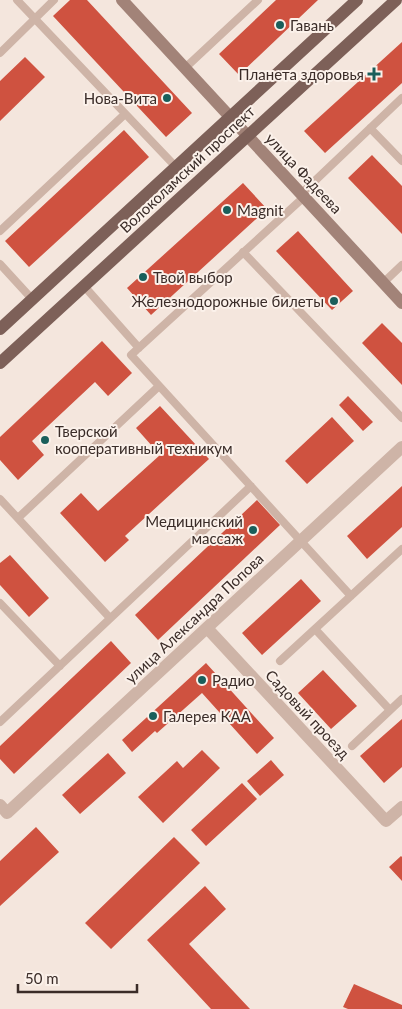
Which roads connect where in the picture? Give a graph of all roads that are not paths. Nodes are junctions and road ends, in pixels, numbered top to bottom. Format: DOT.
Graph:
graph roads {
  1 [pos="18,0"];
  2 [pos="54,0"];
  3 [pos="122,0"];
  4 [pos="258,0"];
  5 [pos="357,0"];
  6 [pos="396,0"];
  7 [pos="35,18"];
  8 [pos="0,52"];
  9 [pos="185,68"];
  10 [pos="402,98"];
  11 [pos="125,114"];
  12 [pos="230,117"];
  13 [pos="370,128"];
  14 [pos="247,136"];
  15 [pos="402,161"];
  16 [pos="176,167"];
  17 [pos="302,195"];
  18 [pos="0,230"];
  19 [pos="243,252"];
  20 [pos="0,264"];
  21 [pos="402,266"];
  22 [pos="383,283"];
  23 [pos="84,286"];
  24 [pos="32,299"];
  25 [pos="402,303"];
  26 [pos="0,329"];
  27 [pos="139,348"];
  28 [pos="0,363"];
  29 [pos="159,386"];
  30 [pos="402,418"];
  31 [pos="402,447"];
  32 [pos="251,486"];
  33 [pos="0,499"];
  34 [pos="18,518"];
  35 [pos="302,540"];
  36 [pos="402,549"];
  37 [pos="351,596"];
  38 [pos="0,603"];
  39 [pos="110,618"];
  40 [pos="206,628"];
  41 [pos="315,629"];
  42 [pos="280,661"];
  43 [pos="60,666"];
  44 [pos="402,699"];
  45 [pos="390,710"];
  46 [pos="0,722"];
  47 [pos="352,746"];
  48 [pos="402,807"];
  49 [pos="4,809"];
  1 -- 7 [label="lane"];
  2 -- 7 [label="lane"];
  3 -- 9 [label="street, улица Фадеева"];
  4 -- 9 [label="lane"];
  5 -- 12 [label="main road, Волоколамский проспект"];
  6 -- 14 [label="main road, Волоколамский проспект"];
  7 -- 8 [label="lane"];
  7 -- 11 [label="lane"];
  9 -- 12 [label="street, улица Фадеева"];
  10 -- 13 [label="lane"];
  11 -- 16 [label="lane"];
  11 -- 18 [label="lane"];
  12 -- 14 [label="street, улица Фадеева"];
  12 -- 16 [label="main road, Волоколамский проспект"];
  13 -- 15 [label="lane"];
  13 -- 17 [label="lane"];
  14 -- 17 [label="street, улица Фадеева"];
  14 -- 23 [label="main road, Волоколамский проспект"];
  16 -- 24 [label="main road, Волоколамский проспект"];
  17 -- 19 [label="lane"];
  17 -- 22 [label="street, улица Фадеева"];
  19 -- 27 [label="lane"];
  19 -- 30 [label="lane"];
  20 -- 24 [label="lane"];
  21 -- 22 [label="lane"];
  22 -- 25 [label="street, улица Фадеева"];
  23 -- 27 [label="lane"];
  23 -- 28 [label="main road, Волоколамский проспект"];
  24 -- 26 [label="main road, Волоколамский проспект"];
  27 -- 29 [label="lane"];
  29 -- 32 [label="lane"];
  29 -- 34 [label="lane"];
  31 -- 35 [label="street, улица Александра Попова"];
  32 -- 35 [label="lane"];
  32 -- 39 [label="lane"];
  33 -- 34 [label="lane"];
  34 -- 39 [label="lane"];
  35 -- 37 [label="lane"];
  35 -- 40 [label="street, улица Александра Попова"];
  36 -- 37 [label="lane"];
  37 -- 41 [label="lane"];
  38 -- 43 [label="lane"];
  39 -- 43 [label="lane"];
  40 -- 48 [label="street, Садовый проезд"];
  40 -- 49 [label="street, улица Александра Попова"];
  41 -- 42 [label="lane"];
  41 -- 45 [label="lane"];
  43 -- 46 [label="lane"];
  44 -- 45 [label="lane"];
  45 -- 47 [label="lane"];
}
